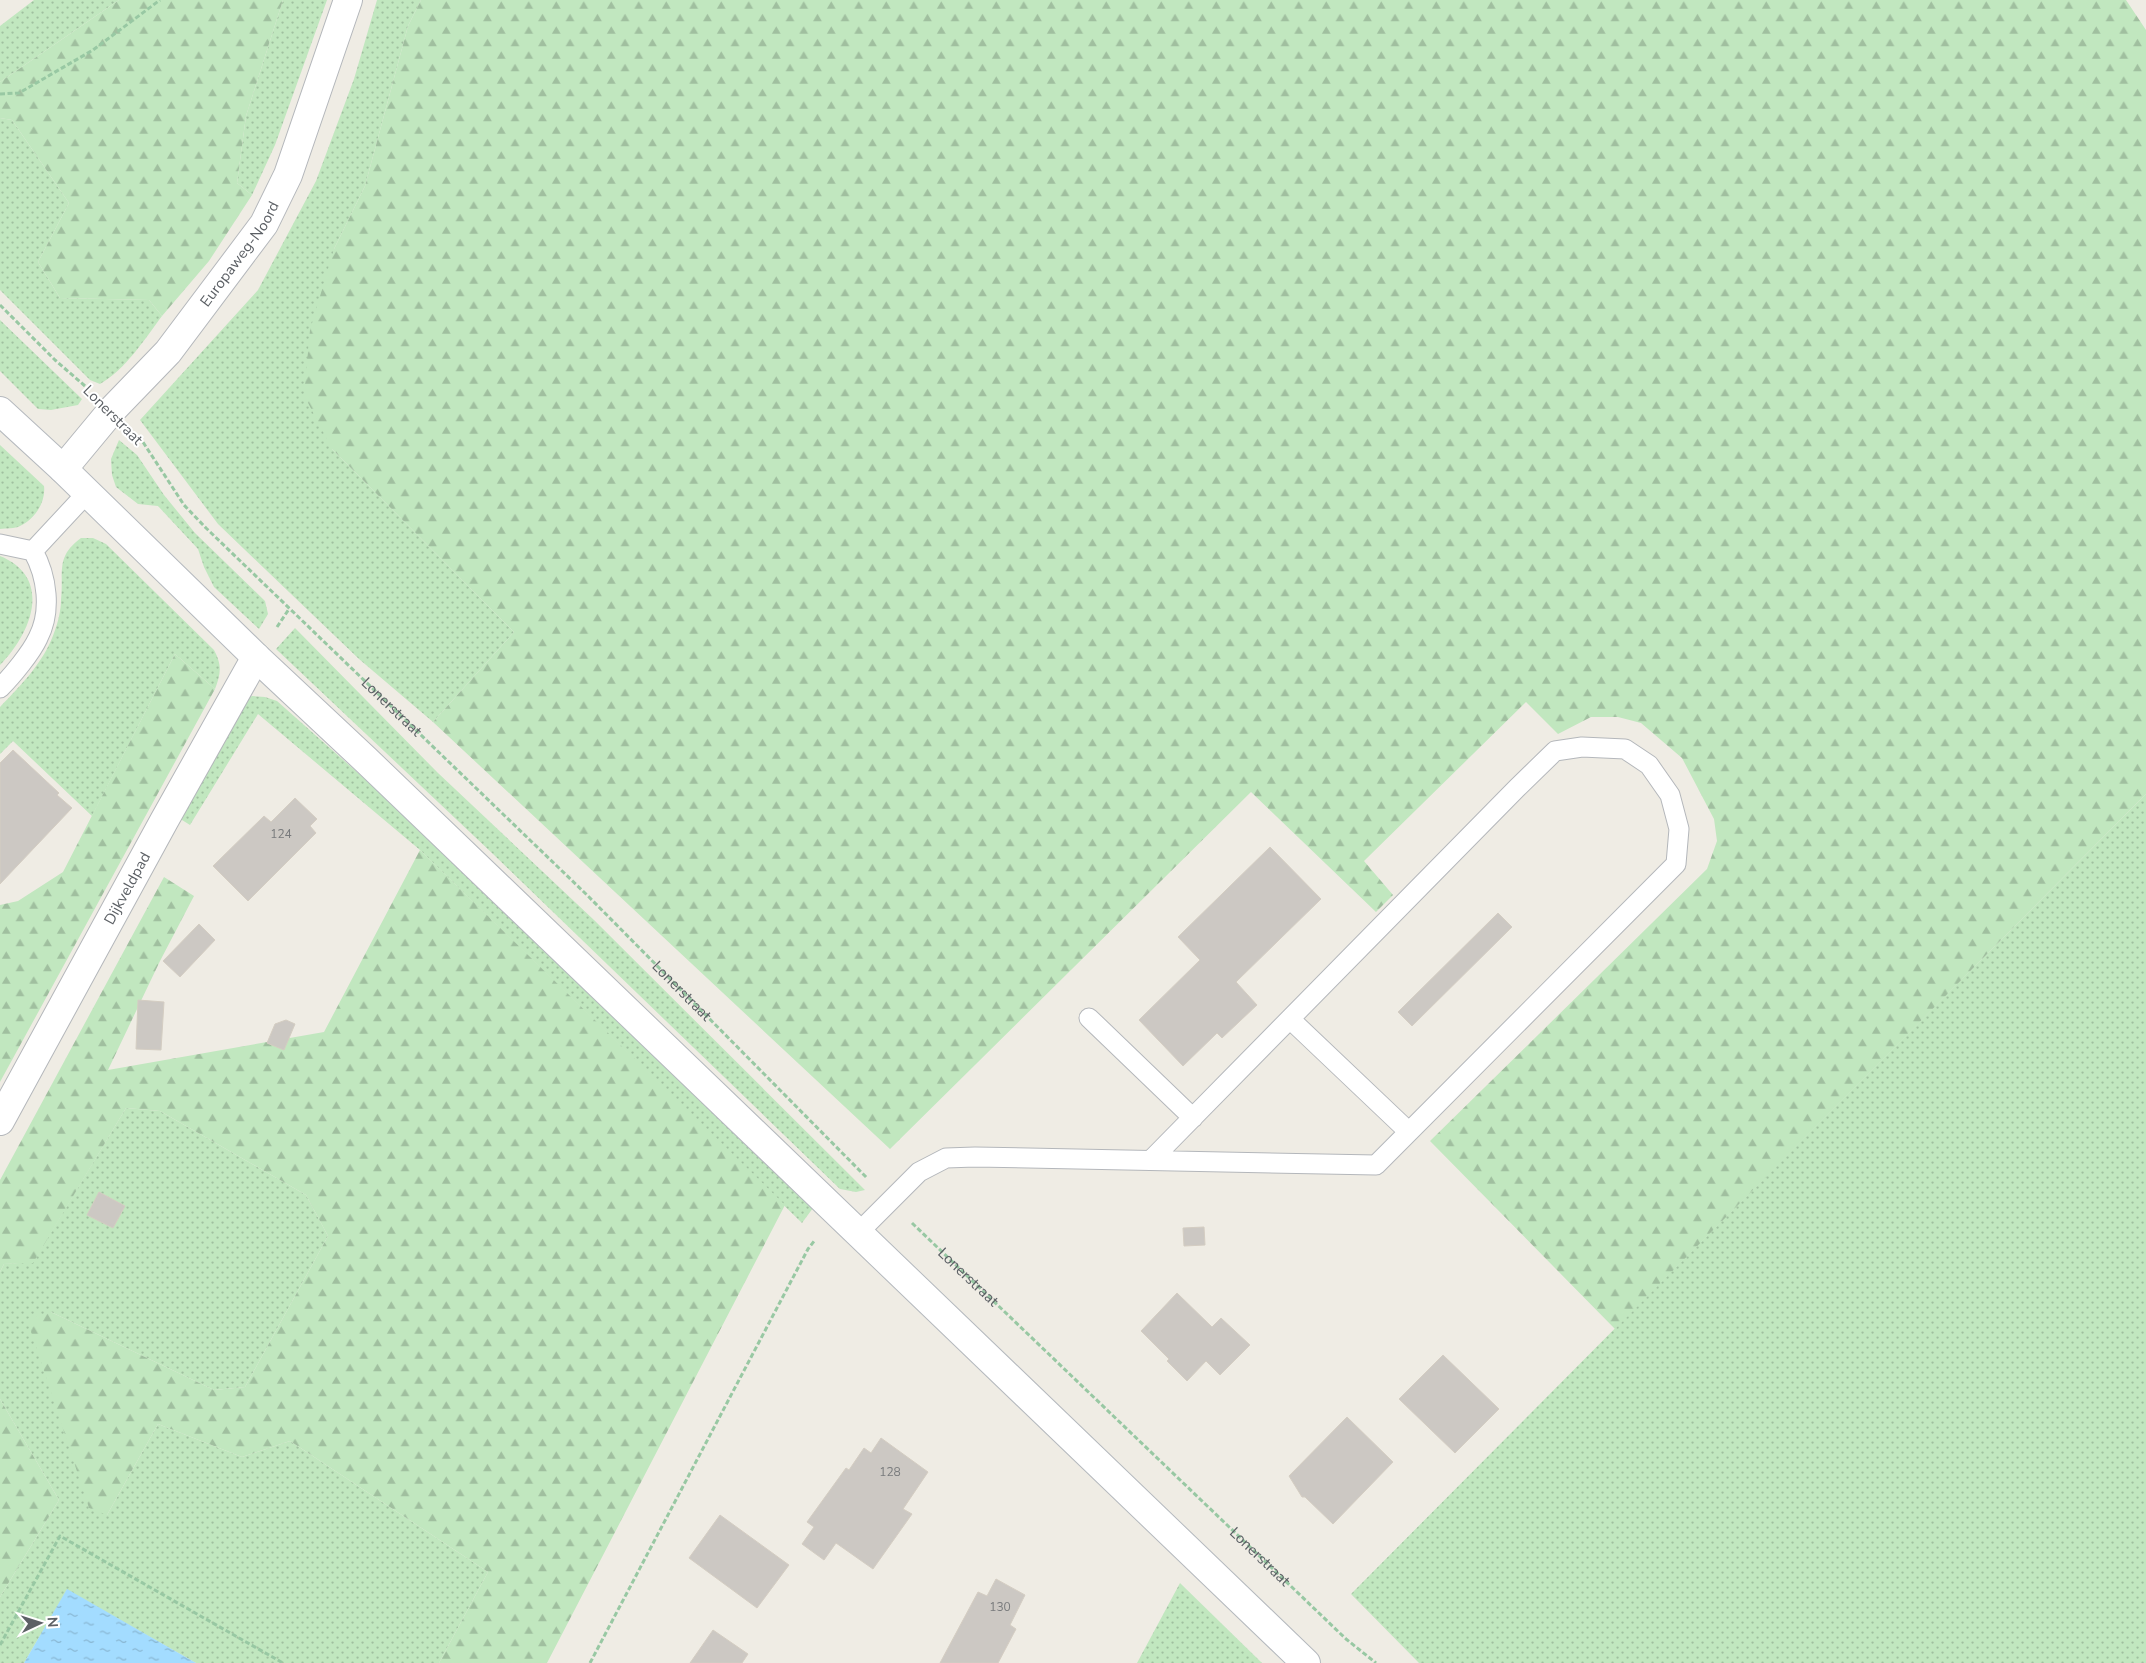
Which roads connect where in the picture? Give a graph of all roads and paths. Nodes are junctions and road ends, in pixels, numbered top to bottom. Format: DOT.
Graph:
graph roads {
  1 [pos="160,0"];
  2 [pos="348,0"];
  3 [pos="0,94"];
  4 [pos="0,306"];
  5 [pos="112,410"];
  6 [pos="1,411"];
  7 [pos="63,469"];
  8 [pos="87,493"];
  9 [pos="0,544"];
  10 [pos="32,551"];
  11 [pos="256,657"];
  12 [pos="0,688"];
  13 [pos="1090,1018"];
  14 [pos="1290,1018"];
  15 [pos="1192,1118"];
  16 [pos="0,1121"];
  17 [pos="1409,1132"];
  18 [pos="1151,1160"];
  19 [pos="889,1200"];
  20 [pos="848,1224"];
  21 [pos="0,1645"];
  22 [pos="283,1663"];
  23 [pos="590,1663"];
  24 [pos="1306,1663"];
  25 [pos="1376,1663"];
  1 -- 3 [label="path"];
  2 -- 5 [label="street, Europaweg-Noord"];
  4 -- 5 [label="path, Lonerstraat"];
  5 -- 7 [label="street, Europaweg-Noord"];
  5 -- 19 [label="path, Lonerstraat"];
  6 -- 7 [label="street"];
  7 -- 8 [label="street"];
  8 -- 10 [label="lane"];
  8 -- 11 [label="street"];
  9 -- 10 [label="lane"];
  10 -- 12 [label="lane"];
  11 -- 16 [label="street, Dijkveldpad"];
  11 -- 20 [label="street"];
  13 -- 15 [label="lane"];
  14 -- 15 [label="lane"];
  14 -- 17 [label="lane"];
  14 -- 17 [label="lane"];
  15 -- 18 [label="lane"];
  17 -- 18 [label="lane"];
  18 -- 19 [label="lane"];
  19 -- 20 [label="lane"];
  19 -- 25 [label="path, Lonerstraat"];
  20 -- 23 [label="path"];
  20 -- 24 [label="street"];
  21 -- 22 [label="path"];
}
